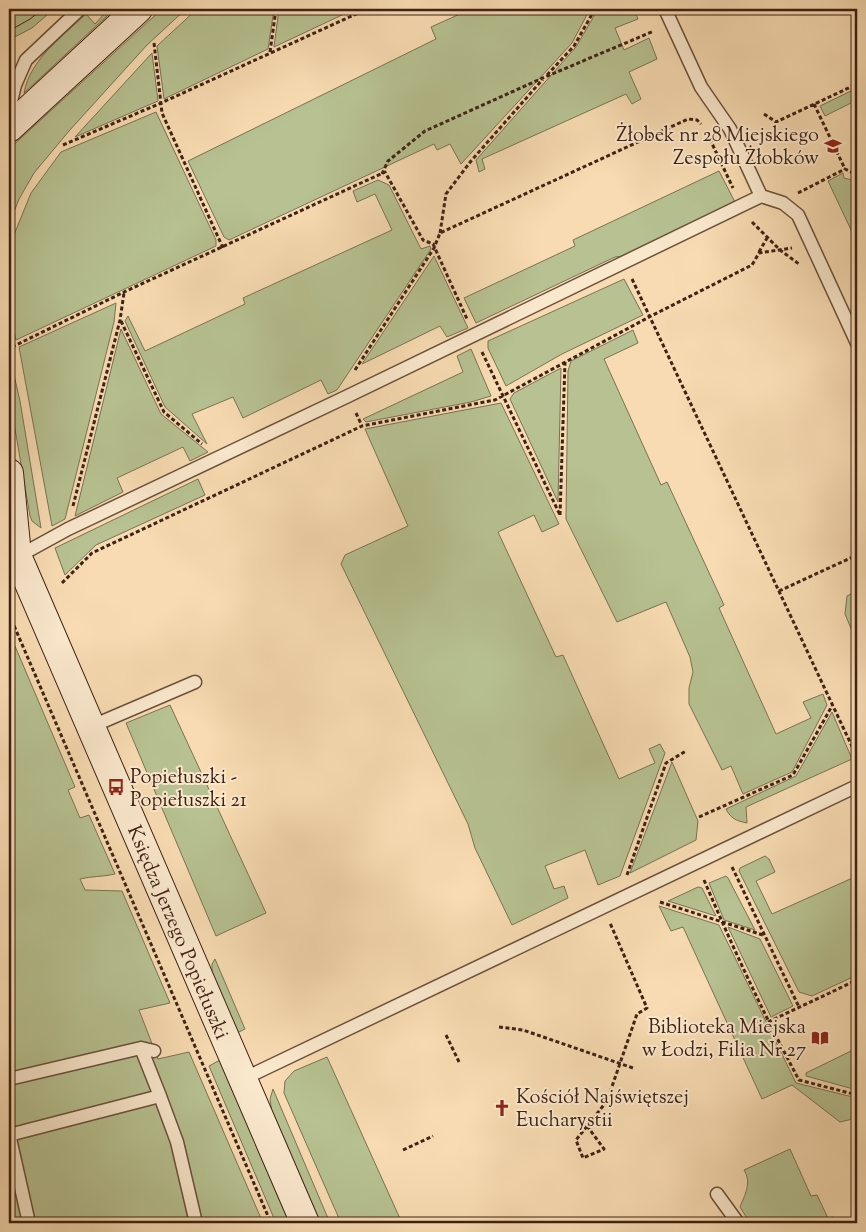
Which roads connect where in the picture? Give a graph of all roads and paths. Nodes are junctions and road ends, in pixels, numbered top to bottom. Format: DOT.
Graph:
graph roads {
  1 [pos="80,9"];
  2 [pos="138,9"];
  3 [pos="276,9"];
  4 [pos="366,9"];
  5 [pos="594,9"];
  6 [pos="669,13"];
  7 [pos="154,43"];
  8 [pos="270,53"];
  9 [pos="545,77"];
  10 [pos="857,84"];
  11 [pos="161,103"];
  12 [pos="814,104"];
  13 [pos="9,110"];
  14 [pos="764,114"];
  15 [pos="9,128"];
  16 [pos="63,145"];
  17 [pos="845,169"];
  18 [pos="857,171"];
  19 [pos="761,196"];
  20 [pos="784,203"];
  21 [pos="741,206"];
  22 [pos="440,233"];
  23 [pos="768,238"];
  24 [pos="811,245"];
  25 [pos="223,248"];
  26 [pos="780,250"];
  27 [pos="759,253"];
  28 [pos="624,262"];
  29 [pos="806,270"];
  30 [pos="124,292"];
  31 [pos="651,316"];
  32 [pos="120,320"];
  33 [pos="857,343"];
  34 [pos="12,347"];
  35 [pos="849,353"];
  36 [pos="565,362"];
  37 [pos="857,371"];
  38 [pos="348,396"];
  39 [pos="362,426"];
  40 [pos="218,457"];
  41 [pos="9,473"];
  42 [pos="560,515"];
  43 [pos="68,529"];
  44 [pos="13,547"];
  45 [pos="857,555"];
  46 [pos="62,583"];
  47 [pos="779,591"];
  48 [pos="9,614"];
  49 [pos="195,682"];
  50 [pos="832,706"];
  51 [pos="90,727"];
  52 [pos="686,750"];
  53 [pos="857,757"];
  54 [pos="857,786"];
  55 [pos="699,817"];
  56 [pos="724,851"];
  57 [pos="696,864"];
  58 [pos="626,878"];
  59 [pos="658,901"];
  60 [pos="721,922"];
  61 [pos="610,923"];
  62 [pos="764,935"];
  63 [pos="857,980"];
  64 [pos="800,1007"];
  65 [pos="768,1022"];
  66 [pos="499,1027"];
  67 [pos="446,1035"];
  68 [pos="141,1048"];
  69 [pos="154,1050"];
  70 [pos="620,1063"];
  71 [pos="460,1064"];
  72 [pos="633,1068"];
  73 [pos="9,1079"];
  74 [pos="243,1079"];
  75 [pos="857,1095"];
  76 [pos="160,1096"];
  77 [pos="587,1126"];
  78 [pos="9,1135"];
  79 [pos="433,1136"];
  80 [pos="403,1150"];
  81 [pos="717,1194"];
  82 [pos="29,1223"];
  83 [pos="196,1223"];
  84 [pos="271,1223"];
  85 [pos="305,1223"];
  86 [pos="738,1223"];
  1 -- 13 [label="lane"];
  2 -- 15 [label="street"];
  3 -- 8 [label="path"];
  4 -- 8 [label="path"];
  5 -- 9 [label="path"];
  6 -- 9 [label="path"];
  6 -- 19 [label="lane"];
  7 -- 11 [label="path"];
  8 -- 11 [label="path"];
  9 -- 22 [label="path"];
  9 -- 25 [label="path"];
  10 -- 12 [label="path"];
  11 -- 16 [label="path"];
  11 -- 25 [label="path"];
  12 -- 14 [label="path"];
  12 -- 17 [label="path"];
  17 -- 18 [label="path"];
  17 -- 20 [label="path"];
  19 -- 20 [label="lane"];
  19 -- 21 [label="lane"];
  20 -- 24 [label="lane"];
  21 -- 22 [label="path"];
  21 -- 23 [label="path"];
  21 -- 28 [label="lane"];
  22 -- 38 [label="path"];
  23 -- 26 [label="path"];
  23 -- 27 [label="path"];
  24 -- 26 [label="path"];
  24 -- 33 [label="lane"];
  25 -- 30 [label="path"];
  26 -- 27 [label="path"];
  26 -- 29 [label="path"];
  27 -- 31 [label="path"];
  28 -- 31 [label="path"];
  28 -- 38 [label="lane"];
  30 -- 32 [label="path"];
  30 -- 34 [label="path"];
  31 -- 36 [label="path"];
  31 -- 47 [label="path"];
  32 -- 40 [label="path"];
  32 -- 43 [label="path"];
  35 -- 37 [label="path"];
  36 -- 39 [label="path"];
  36 -- 42 [label="path"];
  38 -- 39 [label="path"];
  38 -- 40 [label="lane"];
  39 -- 46 [label="path"];
  40 -- 43 [label="lane"];
  41 -- 44 [label="street, Księdza Jerzego Popiełuszki"];
  43 -- 44 [label="lane"];
  44 -- 51 [label="street, Księdza Jerzego Popiełuszki"];
  45 -- 47 [label="path"];
  47 -- 50 [label="path"];
  48 -- 84 [label="path"];
  49 -- 51 [label="lane"];
  50 -- 53 [label="path"];
  50 -- 55 [label="path"];
  51 -- 74 [label="street, Księdza Jerzego Popiełuszki"];
  52 -- 58 [label="path"];
  54 -- 56 [label="lane"];
  56 -- 57 [label="lane"];
  56 -- 62 [label="path"];
  57 -- 60 [label="path"];
  57 -- 74 [label="lane"];
  59 -- 60 [label="path"];
  60 -- 62 [label="path"];
  60 -- 65 [label="path"];
  61 -- 70 [label="path"];
  62 -- 64 [label="path"];
  63 -- 64 [label="path"];
  64 -- 65 [label="path"];
  65 -- 75 [label="path"];
  66 -- 70 [label="path"];
  67 -- 71 [label="path"];
  68 -- 69 [label="lane"];
  68 -- 73 [label="lane"];
  68 -- 76 [label="lane"];
  70 -- 72 [label="path"];
  70 -- 77 [label="path"];
  74 -- 85 [label="street, Księdza Jerzego Popiełuszki"];
  76 -- 78 [label="lane"];
  76 -- 83 [label="lane"];
  77 -- 77 [label="path"];
  78 -- 82 [label="lane"];
  79 -- 80 [label="path"];
  81 -- 86 [label="lane"];
}
